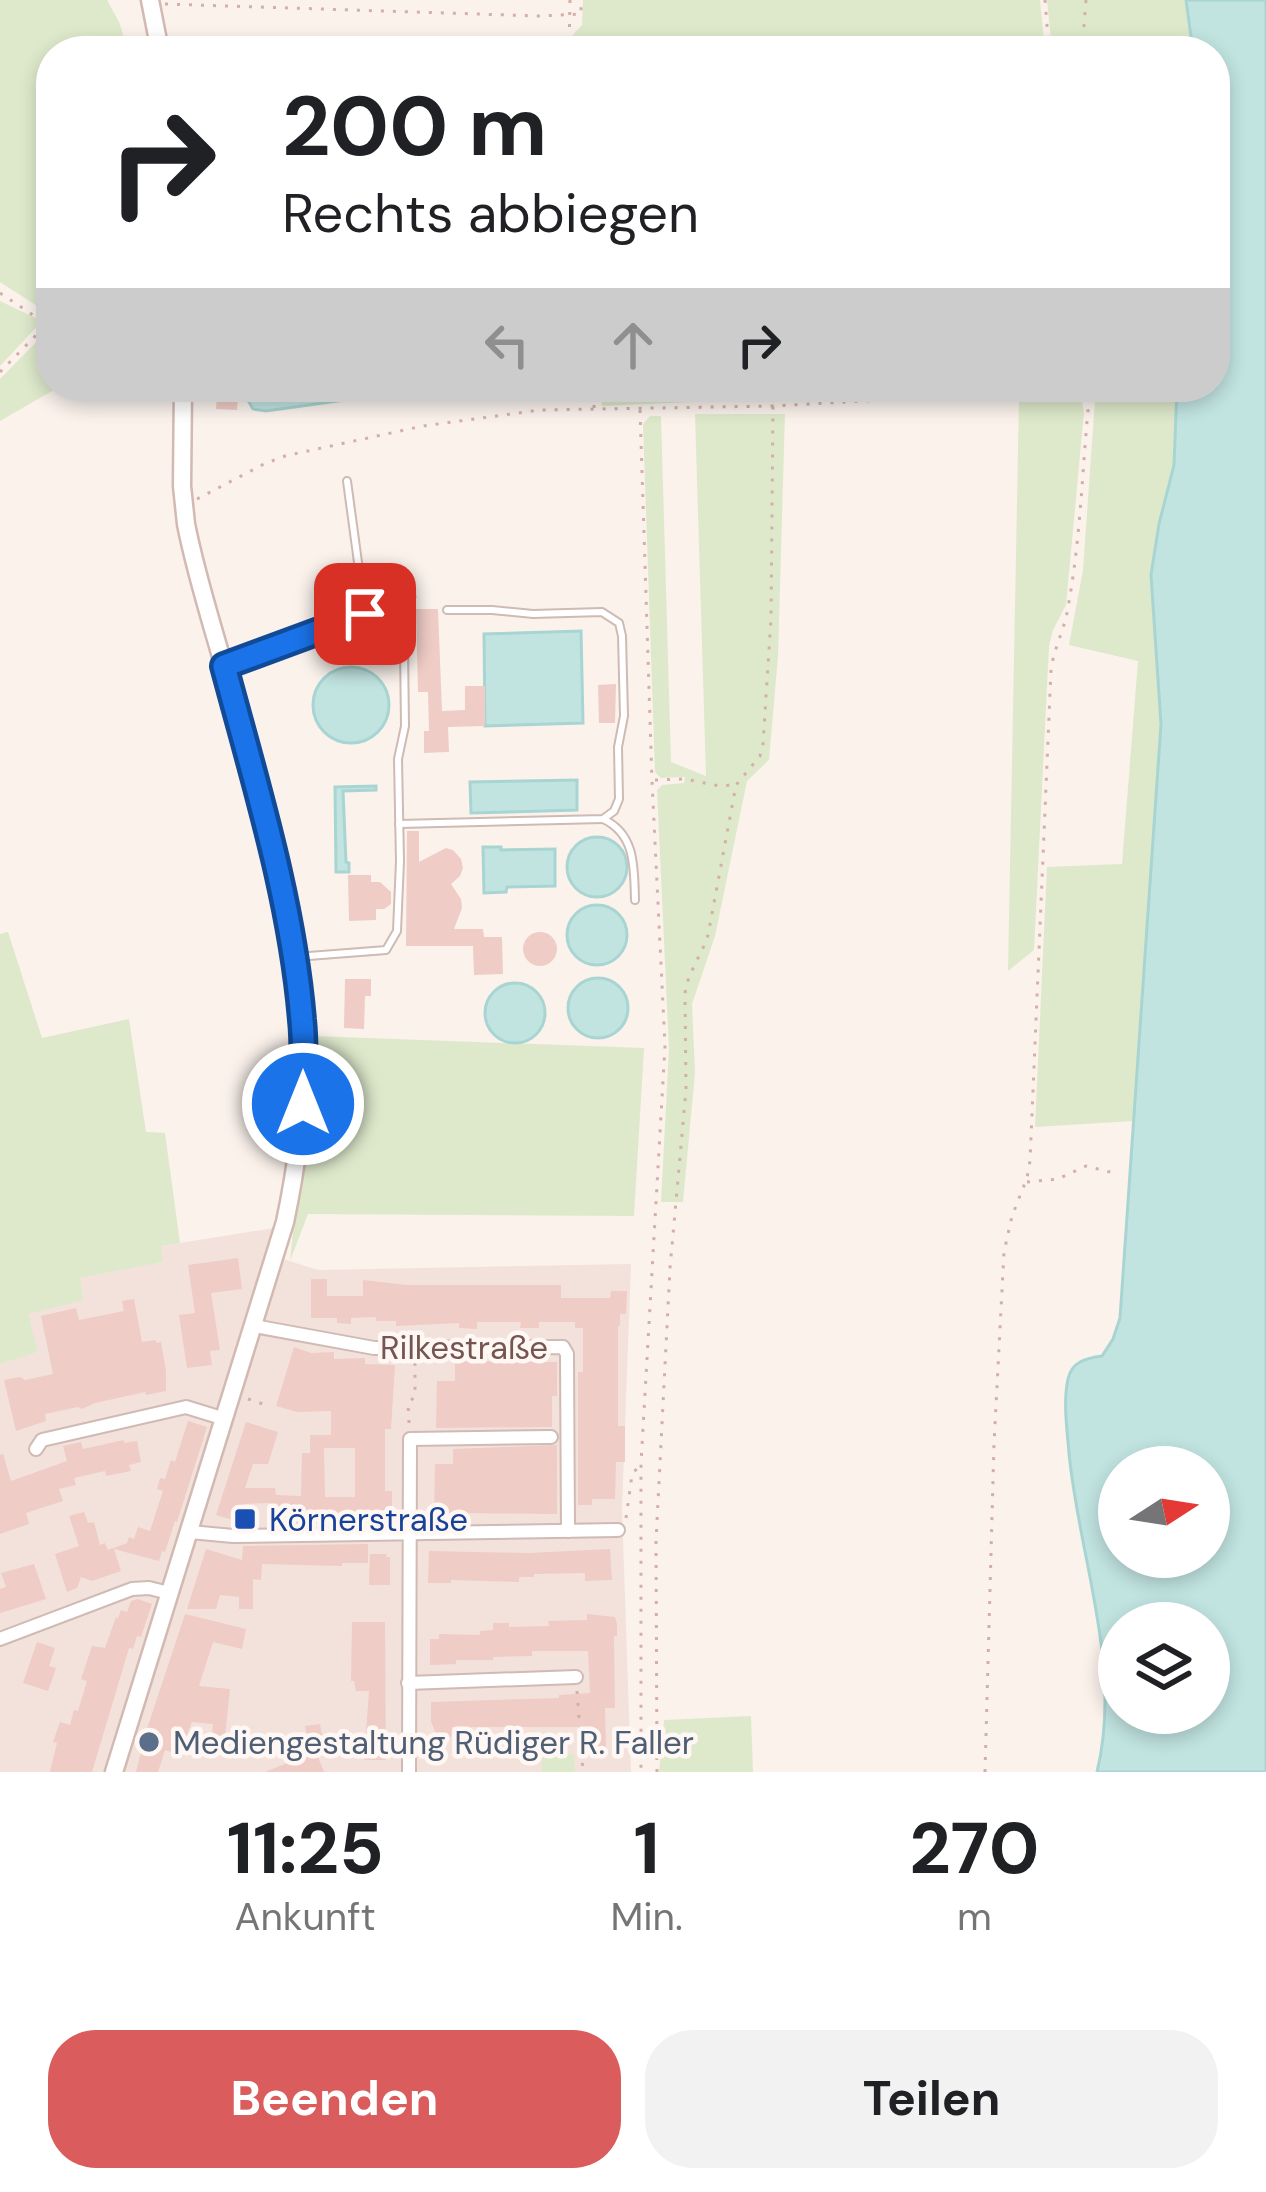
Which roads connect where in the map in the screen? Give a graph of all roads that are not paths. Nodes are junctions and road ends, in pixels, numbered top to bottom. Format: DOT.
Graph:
graph roads {
  1 [pos="151,2"];
  2 [pos="157,36"];
  3 [pos="182,402"];
  4 [pos="347,481"];
  5 [pos="447,610"];
  6 [pos="365,614"];
  7 [pos="224,666"];
  8 [pos="603,819"];
  9 [pos="399,824"];
  10 [pos="635,900"];
  11 [pos="293,957"];
  12 [pos="254,1326"];
  13 [pos="225,1419"];
  14 [pos="551,1437"];
  15 [pos="36,1449"];
  16 [pos="618,1530"];
  17 [pos="568,1531"];
  18 [pos="190,1532"];
  19 [pos="409,1533"];
  20 [pos="169,1593"];
  21 [pos="0,1639"];
  22 [pos="577,1677"];
  23 [pos="408,1683"];
  24 [pos="114,1772"];
  25 [pos="409,1772"];
  1 -- 2 [label="street"];
  3 -- 7 [label="street"];
  4 -- 6 [label="lane"];
  5 -- 8 [label="lane"];
  6 -- 7 [label="lane"];
  6 -- 9 [label="lane"];
  7 -- 11 [label="street"];
  8 -- 9 [label="lane"];
  8 -- 10 [label="lane"];
  9 -- 11 [label="lane"];
  11 -- 12 [label="street"];
  12 -- 13 [label="street"];
  12 -- 17 [label="street, Rilkestraße"];
  13 -- 15 [label="street"];
  13 -- 18 [label="street"];
  14 -- 19 [label="street"];
  16 -- 17 [label="street"];
  17 -- 19 [label="street"];
  18 -- 19 [label="street"];
  18 -- 20 [label="street"];
  19 -- 23 [label="street"];
  20 -- 21 [label="street"];
  20 -- 24 [label="street"];
  22 -- 23 [label="street"];
  23 -- 25 [label="street"];
}
